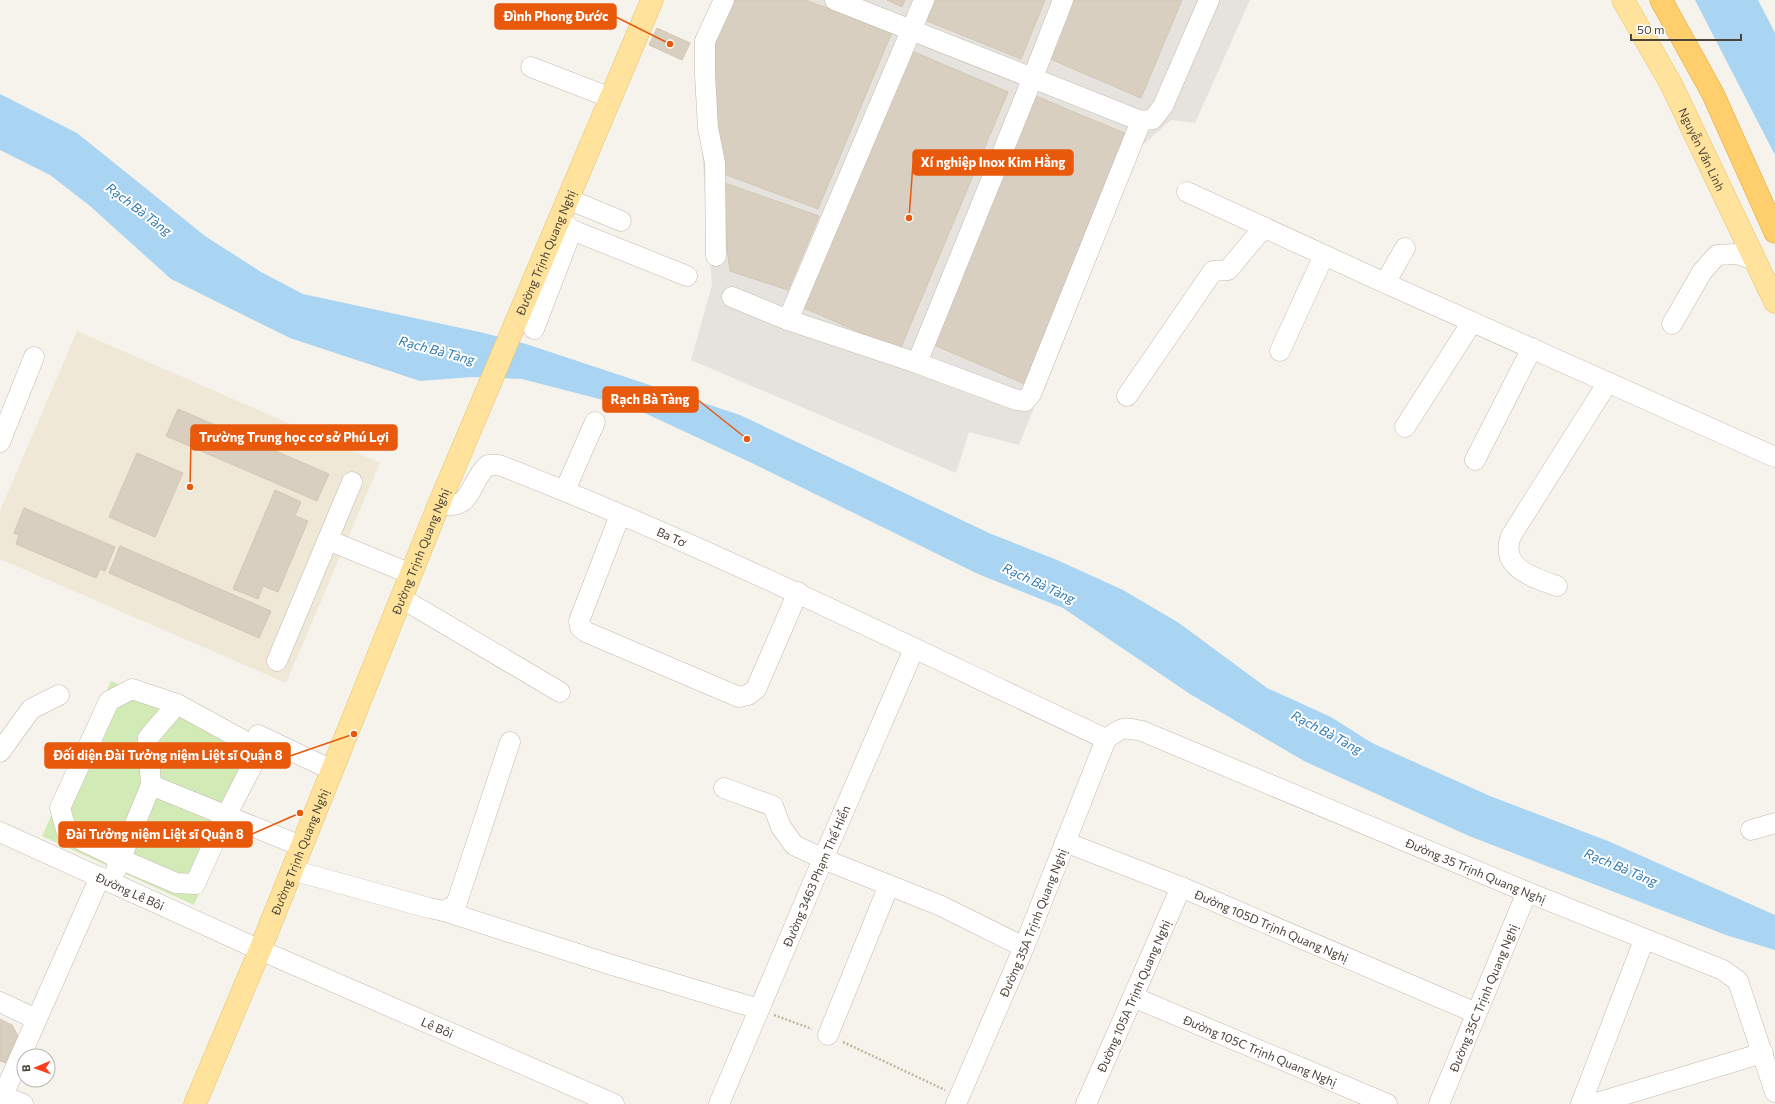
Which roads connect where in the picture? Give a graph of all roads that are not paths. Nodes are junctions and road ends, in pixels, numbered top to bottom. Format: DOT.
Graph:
graph roads {
  1 [pos="652,0"];
  2 [pos="724,0"];
  3 [pos="835,0"];
  4 [pos="924,0"];
  5 [pos="1063,0"];
  6 [pos="1209,0"];
  7 [pos="1623,0"];
  8 [pos="1661,0"];
  9 [pos="911,29"];
  10 [pos="531,67"];
  11 [pos="1033,77"];
  12 [pos="611,98"];
  13 [pos="1141,121"];
  14 [pos="1187,192"];
  15 [pos="568,199"];
  16 [pos="621,221"];
  17 [pos="566,224"];
  18 [pos="1264,227"];
  19 [pos="1775,232"];
  20 [pos="1405,248"];
  21 [pos="1324,255"];
  22 [pos="716,256"];
  23 [pos="1755,260"];
  24 [pos="688,276"];
  25 [pos="1385,283"];
  26 [pos="732,297"];
  27 [pos="1775,302"];
  28 [pos="788,320"];
  29 [pos="1472,322"];
  30 [pos="1672,324"];
  31 [pos="1532,348"];
  32 [pos="1280,351"];
  33 [pos="34,357"];
  34 [pos="917,363"];
  35 [pos="1608,382"];
  36 [pos="1127,396"];
  37 [pos="594,422"];
  38 [pos="1405,428"];
  39 [pos="0,442"];
  40 [pos="1775,457"];
  41 [pos="1475,460"];
  42 [pos="352,482"];
  43 [pos="565,490"];
  44 [pos="439,504"];
  45 [pos="620,515"];
  46 [pos="328,540"];
  47 [pos="411,574"];
  48 [pos="1557,586"];
  49 [pos="798,592"];
  50 [pos="401,598"];
  51 [pos="914,649"];
  52 [pos="277,661"];
  53 [pos="560,692"];
  54 [pos="59,695"];
  55 [pos="177,704"];
  56 [pos="258,735"];
  57 [pos="1106,739"];
  58 [pos="510,742"];
  59 [pos="0,752"];
  60 [pos="332,770"];
  61 [pos="151,785"];
  62 [pos="724,788"];
  63 [pos="226,816"];
  64 [pos="1775,823"];
  65 [pos="1751,830"];
  66 [pos="0,832"];
  67 [pos="1066,842"];
  68 [pos="301,846"];
  69 [pos="120,859"];
  70 [pos="823,859"];
  71 [pos="292,870"];
  72 [pos="106,879"];
  73 [pos="889,885"];
  74 [pos="1181,887"];
  75 [pos="1527,892"];
  76 [pos="444,911"];
  77 [pos="1644,940"];
  78 [pos="1024,947"];
  79 [pos="260,950"];
  80 [pos="1133,997"];
  81 [pos="0,1002"];
  82 [pos="758,1009"];
  83 [pos="1476,1013"];
  84 [pos="36,1019"];
  85 [pos="828,1035"];
  86 [pos="1763,1053"];
  87 [pos="1775,1092"];
  88 [pos="2,1099"];
  89 [pos="1359,1099"];
  90 [pos="957,1100"];
  91 [pos="22,1104"];
  92 [pos="195,1104"];
  93 [pos="614,1104"];
  94 [pos="719,1104"];
  95 [pos="1086,1104"];
  96 [pos="1387,1104"];
  97 [pos="1439,1104"];
  98 [pos="1581,1104"];
  99 [pos="1593,1104"];
  1 -- 12 [label="main road, Đường Trịnh Quang Nghị"];
  2 -- 22 [label="street"];
  3 -- 9 [label="street"];
  4 -- 9 [label="street"];
  5 -- 11 [label="street"];
  6 -- 13 [label="street"];
  7 -- 23 [label="main road, Nguyễn Văn Linh"];
  8 -- 19 [label="highway"];
  9 -- 11 [label="street"];
  9 -- 28 [label="street"];
  10 -- 12 [label="street"];
  11 -- 13 [label="street"];
  11 -- 34 [label="street"];
  12 -- 15 [label="main road, Đường Trịnh Quang Nghị"];
  13 -- 34 [label="street"];
  14 -- 18 [label="street"];
  15 -- 16 [label="street"];
  15 -- 17 [label="main road, Đường Trịnh Quang Nghị"];
  17 -- 24 [label="street"];
  17 -- 44 [label="main road, Đường Trịnh Quang Nghị"];
  18 -- 21 [label="street"];
  18 -- 36 [label="street"];
  20 -- 25 [label="street"];
  21 -- 25 [label="street"];
  21 -- 32 [label="street"];
  23 -- 27 [label="main road, Nguyễn Văn Linh"];
  23 -- 30 [label="street"];
  25 -- 29 [label="street"];
  26 -- 28 [label="street"];
  28 -- 34 [label="street"];
  29 -- 31 [label="street"];
  29 -- 38 [label="street"];
  31 -- 35 [label="street"];
  31 -- 41 [label="street"];
  33 -- 39 [label="street"];
  35 -- 40 [label="street"];
  35 -- 48 [label="street"];
  37 -- 43 [label="street"];
  42 -- 46 [label="street"];
  43 -- 44 [label="street, Ba Tơ"];
  43 -- 45 [label="street, Ba Tơ"];
  44 -- 47 [label="main road, Đường Trịnh Quang Nghị"];
  45 -- 49 [label="street, Ba Tơ"];
  45 -- 49 [label="street"];
  46 -- 47 [label="street"];
  46 -- 52 [label="street"];
  47 -- 50 [label="main road, Đường Trịnh Quang Nghị"];
  49 -- 51 [label="street, Ba Tơ"];
  50 -- 53 [label="street"];
  50 -- 60 [label="main road, Đường Trịnh Quang Nghị"];
  51 -- 57 [label="street, Ba Tơ"];
  51 -- 70 [label="street, Đường 3463 Phạm Thế Hiển"];
  54 -- 59 [label="street"];
  55 -- 61 [label="street"];
  55 -- 63 [label="street"];
  55 -- 69 [label="street"];
  56 -- 60 [label="street"];
  57 -- 67 [label="street, Đường 35A Trịnh Quang Nghị"];
  57 -- 75 [label="street, Đường 35 Trịnh Quang Nghị"];
  58 -- 76 [label="street"];
  60 -- 68 [label="main road, Đường Trịnh Quang Nghị"];
  61 -- 63 [label="street"];
  61 -- 69 [label="street"];
  62 -- 70 [label="street"];
  63 -- 68 [label="street"];
  63 -- 69 [label="street"];
  64 -- 65 [label="street"];
  66 -- 72 [label="street, Đường Lê Bôi"];
  67 -- 74 [label="street, Đường 105D Trịnh Quang Nghị"];
  67 -- 78 [label="street, Đường 35A Trịnh Quang Nghị"];
  68 -- 71 [label="main road, Đường Trịnh Quang Nghị"];
  69 -- 72 [label="street"];
  70 -- 73 [label="street"];
  70 -- 82 [label="street, Đường 3463 Phạm Thế Hiển"];
  71 -- 76 [label="street"];
  71 -- 79 [label="main road, Đường Trịnh Quang Nghị"];
  72 -- 79 [label="street, Đường Lê Bôi"];
  72 -- 84 [label="street"];
  73 -- 78 [label="street"];
  73 -- 85 [label="street"];
  74 -- 80 [label="street, Đường 105A Trịnh Quang Nghị"];
  74 -- 83 [label="street, Đường 105D Trịnh Quang Nghị"];
  75 -- 77 [label="street, Đường 35 Trịnh Quang Nghị"];
  75 -- 83 [label="street, Đường 35C Trịnh Quang Nghị"];
  76 -- 82 [label="street"];
  77 -- 86 [label="street, Đường 35 Trịnh Quang Nghị"];
  77 -- 98 [label="street"];
  78 -- 90 [label="street, Đường 35A Trịnh Quang Nghị"];
  79 -- 92 [label="main road, Đường Trịnh Quang Nghị"];
  79 -- 93 [label="street, Lê Bôi"];
  80 -- 89 [label="street, Đường 105C Trịnh Quang Nghị"];
  80 -- 95 [label="street, Đường 105A Trịnh Quang Nghị"];
  81 -- 84 [label="street"];
  82 -- 94 [label="street, Đường 3463 Phạm Thế Hiển"];
  83 -- 97 [label="street, Đường 35C Trịnh Quang Nghị"];
  84 -- 88 [label="street"];
  86 -- 87 [label="street, Đường 35 Trịnh Quang Nghị"];
  86 -- 99 [label="street"];
  88 -- 91 [label="street"];
  89 -- 96 [label="street, Đường 105C Trịnh Quang Nghị"];
}
